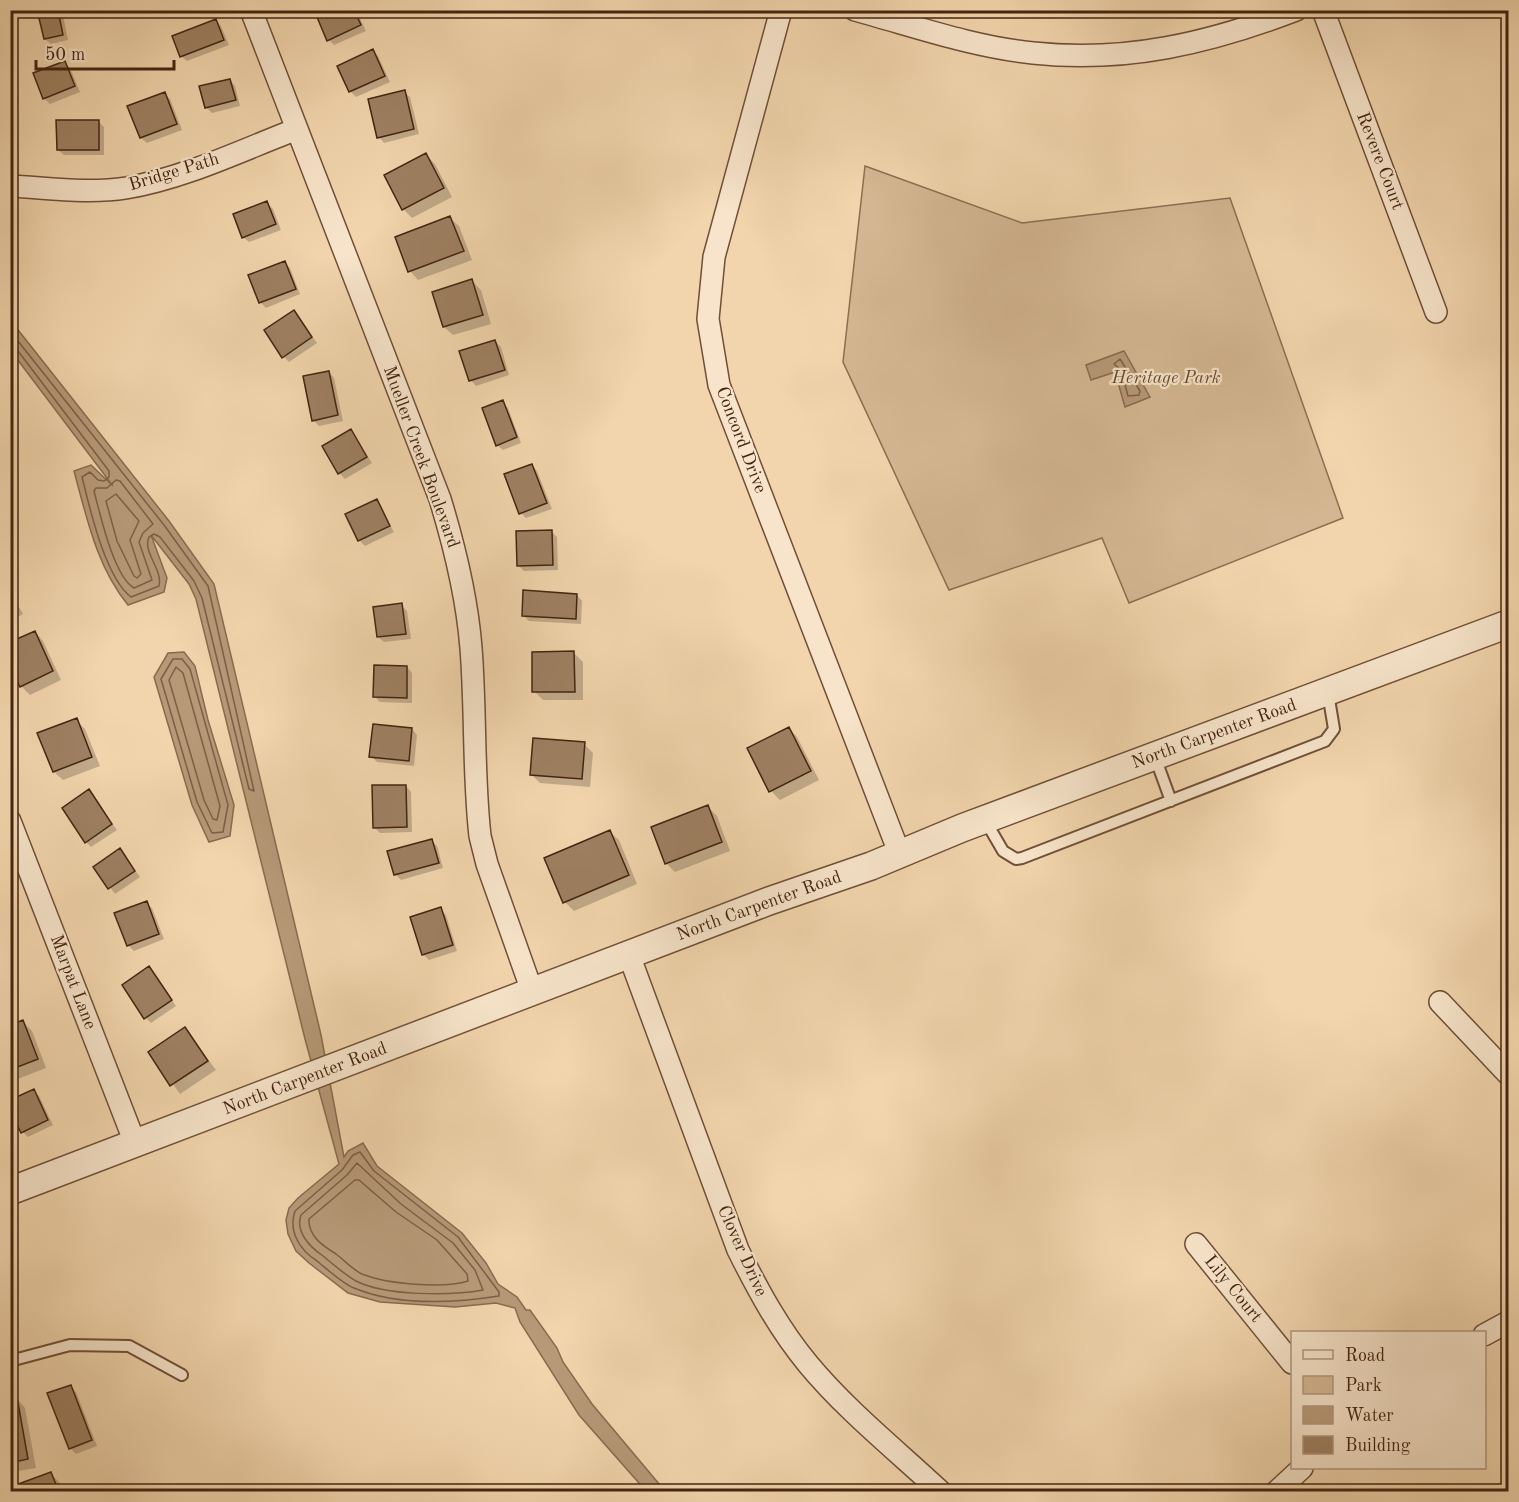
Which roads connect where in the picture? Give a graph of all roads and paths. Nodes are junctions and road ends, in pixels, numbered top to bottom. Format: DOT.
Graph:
graph roads {
  1 [pos="251,10"];
  2 [pos="781,10"];
  3 [pos="855,10"];
  4 [pos="1296,10"];
  5 [pos="1323,10"];
  6 [pos="297,129"];
  7 [pos="10,186"];
  8 [pos="1436,312"];
  9 [pos="1509,624"];
  10 [pos="1328,692"];
  11 [pos="1155,756"];
  12 [pos="1171,801"];
  13 [pos="10,820"];
  14 [pos="985,820"];
  15 [pos="900,855"];
  16 [pos="629,955"];
  17 [pos="532,991"];
  18 [pos="1440,1002"];
  19 [pos="1509,1074"];
  20 [pos="135,1143"];
  21 [pos="10,1191"];
  22 [pos="1196,1244"];
  23 [pos="1509,1322"];
  24 [pos="1486,1334"];
  25 [pos="10,1361"];
  26 [pos="1291,1361"];
  27 [pos="182,1375"];
  28 [pos="1300,1469"];
  29 [pos="941,1491"];
  30 [pos="1276,1491"];
  1 -- 6 [label="street, Mueller Creek Boulevard"];
  2 -- 15 [label="street, Concord Drive"];
  3 -- 4 [label="street"];
  5 -- 8 [label="street, Revere Court"];
  6 -- 7 [label="street, Bridge Path"];
  6 -- 17 [label="street, Mueller Creek Boulevard"];
  9 -- 10 [label="street, North Carpenter Road"];
  10 -- 11 [label="street, North Carpenter Road"];
  10 -- 12 [label="lane"];
  11 -- 12 [label="lane"];
  11 -- 14 [label="street, North Carpenter Road"];
  12 -- 14 [label="lane"];
  13 -- 20 [label="street, Marpat Lane"];
  14 -- 15 [label="street, North Carpenter Road"];
  15 -- 16 [label="street, North Carpenter Road"];
  16 -- 17 [label="street, North Carpenter Road"];
  16 -- 29 [label="street, Clover Drive"];
  17 -- 20 [label="street, North Carpenter Road"];
  18 -- 19 [label="street"];
  20 -- 21 [label="street, North Carpenter Road"];
  22 -- 26 [label="street, Lily Court"];
  23 -- 24 [label="street"];
  25 -- 27 [label="lane"];
  28 -- 30 [label="street"];
}
